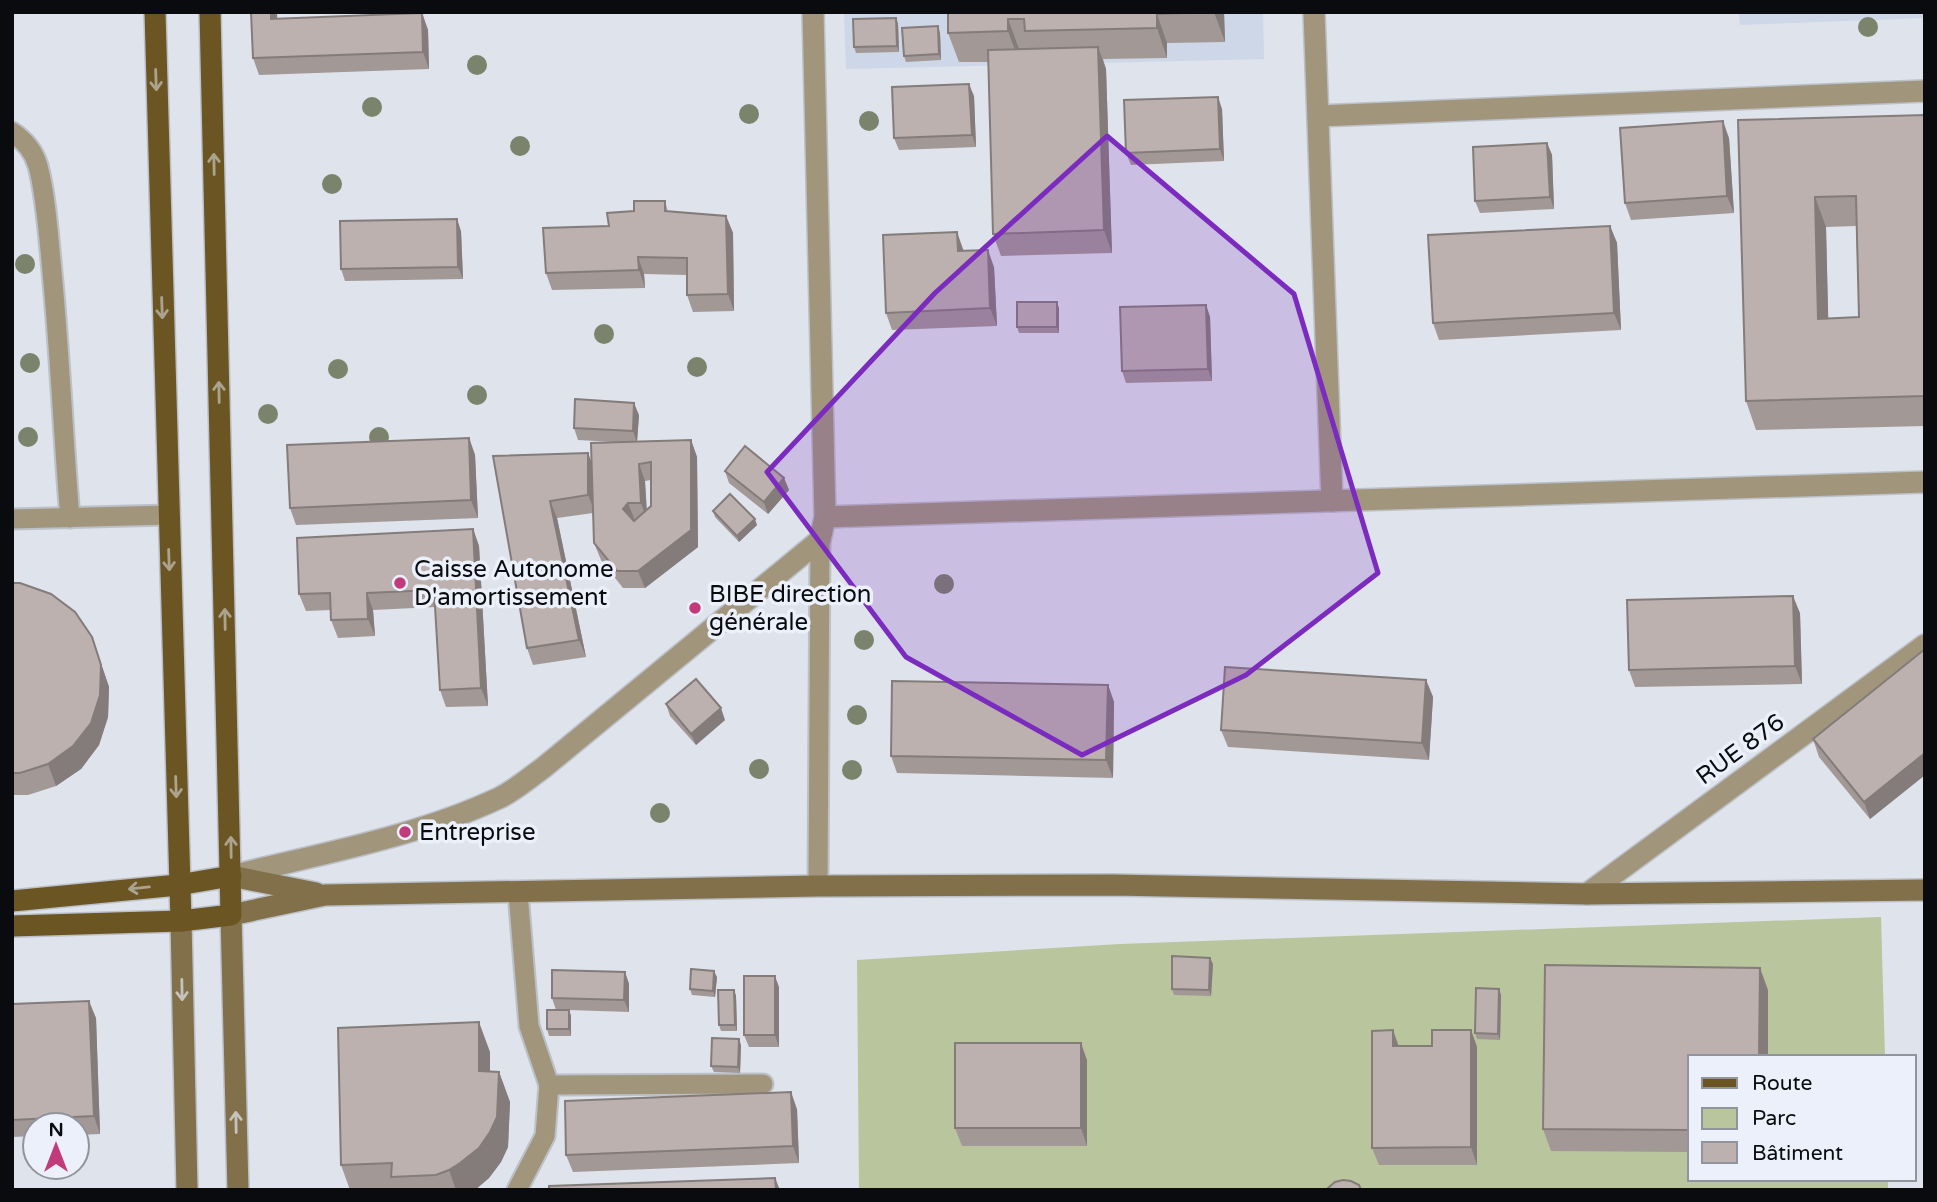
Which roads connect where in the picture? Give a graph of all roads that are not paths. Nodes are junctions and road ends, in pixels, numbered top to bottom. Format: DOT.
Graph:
graph roads {
  1 [pos="155,12"];
  2 [pos="210,12"];
  3 [pos="813,12"];
  4 [pos="1314,12"];
  5 [pos="1925,91"];
  6 [pos="1318,116"];
  7 [pos="12,132"];
  8 [pos="1925,482"];
  9 [pos="1332,501"];
  10 [pos="168,515"];
  11 [pos="825,517"];
  12 [pos="70,518"];
  13 [pos="12,519"];
  14 [pos="820,540"];
  15 [pos="1925,645"];
  16 [pos="231,876"];
  17 [pos="178,885"];
  18 [pos="818,886"];
  19 [pos="1925,890"];
  20 [pos="518,893"];
  21 [pos="1587,894"];
  22 [pos="325,895"];
  23 [pos="12,901"];
  24 [pos="231,915"];
  25 [pos="181,921"];
  26 [pos="12,926"];
  27 [pos="763,1084"];
  28 [pos="550,1085"];
  29 [pos="187,1190"];
  30 [pos="238,1190"];
  31 [pos="516,1190"];
  1 -- 10 [label="main road, one-way"];
  16 -- 2 [label="main road, one-way"];
  3 -- 11 [label="street"];
  4 -- 6 [label="street"];
  5 -- 6 [label="street"];
  6 -- 9 [label="street"];
  7 -- 12 [label="lane"];
  8 -- 9 [label="street"];
  9 -- 11 [label="street"];
  10 -- 12 [label="lane"];
  10 -- 17 [label="main road, one-way"];
  11 -- 14 [label="street"];
  12 -- 13 [label="lane"];
  14 -- 16 [label="street"];
  14 -- 18 [label="lane"];
  15 -- 21 [label="street, RUE 876"];
  16 -- 17 [label="main road"];
  16 -- 22 [label="street"];
  16 -- 24 [label="main road"];
  17 -- 23 [label="main road, one-way"];
  17 -- 25 [label="main road"];
  18 -- 20 [label="street"];
  18 -- 21 [label="street"];
  19 -- 21 [label="street"];
  20 -- 22 [label="street"];
  20 -- 28 [label="lane"];
  22 -- 24 [label="street"];
  24 -- 25 [label="main road"];
  30 -- 24 [label="street, one-way"];
  25 -- 26 [label="main road"];
  25 -- 29 [label="street, one-way"];
  27 -- 28 [label="lane"];
  28 -- 31 [label="lane"];
}
